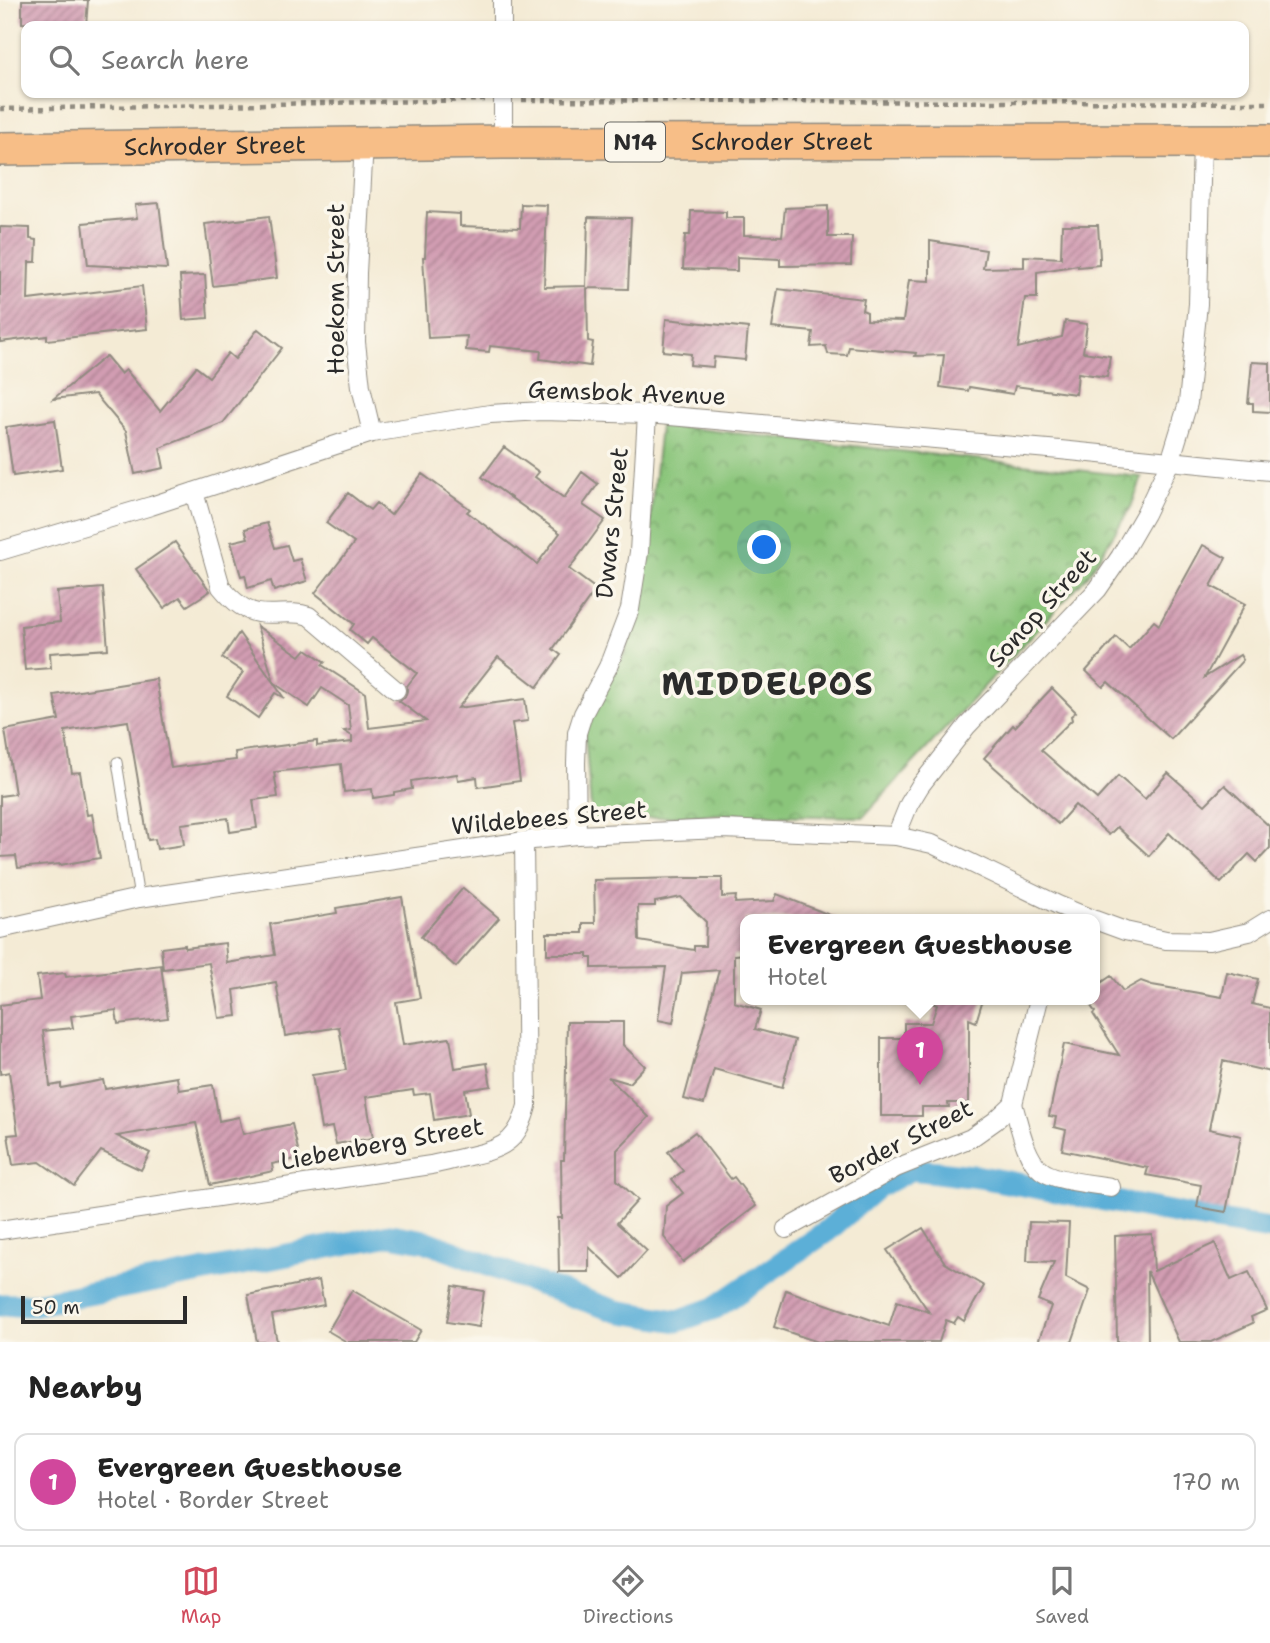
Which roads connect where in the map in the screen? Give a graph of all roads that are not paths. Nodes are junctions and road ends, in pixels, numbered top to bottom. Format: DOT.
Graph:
graph roads {
  1 [pos="502,0"];
  2 [pos="502,21"];
  3 [pos="503,98"];
  4 [pos="1202,141"];
  5 [pos="1270,141"];
  6 [pos="503,142"];
  7 [pos="364,143"];
  8 [pos="0,149"];
  9 [pos="646,414"];
  10 [pos="372,433"];
  11 [pos="1170,462"];
  12 [pos="1270,471"];
  13 [pos="194,492"];
  14 [pos="0,551"];
  15 [pos="396,690"];
  16 [pos="117,762"];
  17 [pos="577,835"];
  18 [pos="896,836"];
  19 [pos="524,841"];
  20 [pos="139,898"];
  21 [pos="1056,912"];
  22 [pos="1270,919"];
  23 [pos="1100,922"];
  24 [pos="0,929"];
  25 [pos="1038,1005"];
  26 [pos="1013,1104"];
  27 [pos="1111,1187"];
  28 [pos="786,1229"];
  29 [pos="0,1230"];
  1 -- 2 [label="street"];
  3 -- 6 [label="street"];
  4 -- 5 [label="highway, Schroder Street / N14"];
  4 -- 6 [label="highway, Schroder Street / N14"];
  4 -- 11 [label="street, Sonop Street"];
  6 -- 7 [label="highway, Schroder Street / N14"];
  7 -- 8 [label="highway, Schroder Street / N14"];
  7 -- 10 [label="street, Hoekom Street"];
  9 -- 10 [label="street, Gemsbok Avenue"];
  9 -- 11 [label="street, Gemsbok Avenue"];
  9 -- 17 [label="street, Dwars Street"];
  10 -- 13 [label="street, Gemsbok Avenue"];
  11 -- 12 [label="street, Gemsbok Avenue"];
  11 -- 18 [label="street, Sonop Street"];
  13 -- 14 [label="street, Gemsbok Avenue"];
  13 -- 15 [label="street"];
  16 -- 20 [label="lane"];
  17 -- 18 [label="street, Wildebees Street"];
  17 -- 19 [label="street, Wildebees Street"];
  18 -- 21 [label="street, Wildebees Street"];
  19 -- 20 [label="street, Wildebees Street"];
  19 -- 29 [label="street, Liebenberg Street"];
  20 -- 24 [label="street, Wildebees Street"];
  22 -- 23 [label="street, Wildebees Street"];
  25 -- 26 [label="street"];
  26 -- 27 [label="street"];
  26 -- 28 [label="street, Border Street"];
}
